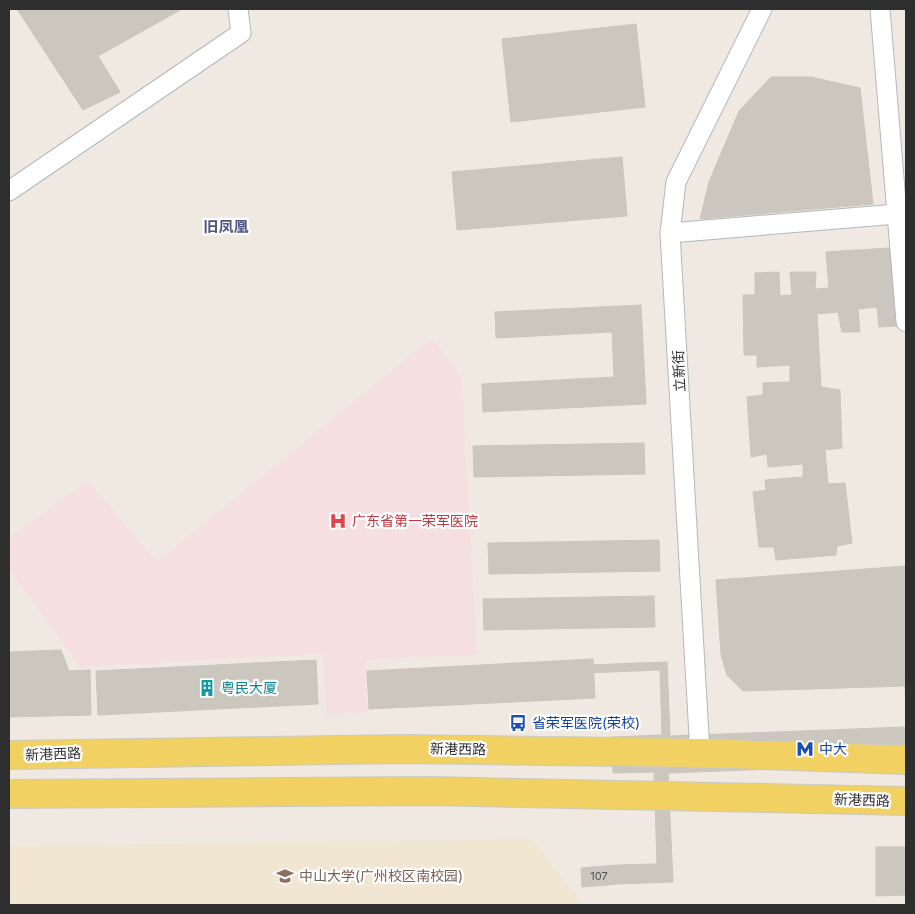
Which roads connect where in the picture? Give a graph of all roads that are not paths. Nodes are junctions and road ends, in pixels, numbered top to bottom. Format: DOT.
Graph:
graph roads {
  1 [pos="238,9"];
  2 [pos="762,9"];
  3 [pos="880,9"];
  4 [pos="9,191"];
  5 [pos="897,214"];
  6 [pos="670,233"];
  7 [pos="906,322"];
  8 [pos="700,753"];
  9 [pos="9,755"];
  10 [pos="906,760"];
  11 [pos="9,794"];
  12 [pos="906,801"];
  1 -- 4 [label="street"];
  2 -- 6 [label="street, 立新街"];
  3 -- 5 [label="street"];
  5 -- 6 [label="street"];
  5 -- 7 [label="street"];
  6 -- 8 [label="street, 立新街"];
  8 -- 9 [label="main road, 新港西路"];
  8 -- 10 [label="main road, 新港西路"];
  11 -- 12 [label="main road, 新港西路"];
}
